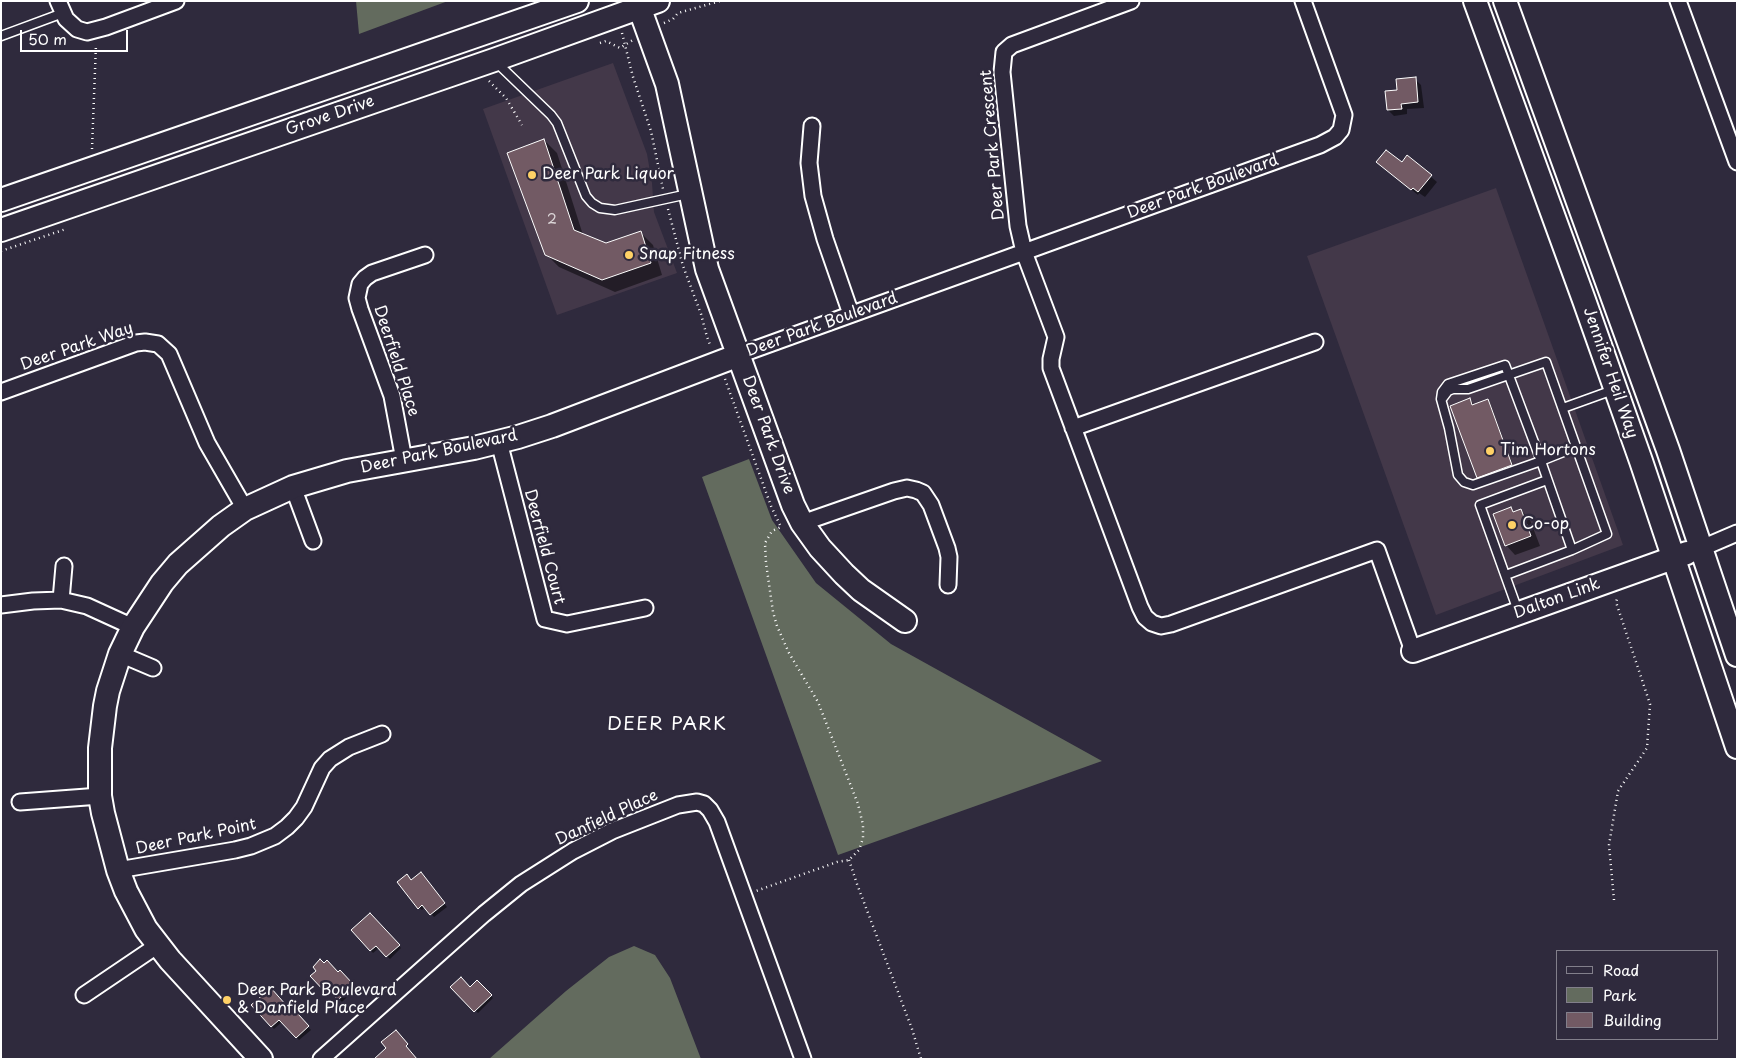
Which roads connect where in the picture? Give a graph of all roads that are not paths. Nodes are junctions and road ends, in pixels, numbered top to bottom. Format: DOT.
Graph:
graph roads {
  1 [pos="577,1"];
  2 [pos="1131,1"];
  3 [pos="1304,1"];
  4 [pos="1475,1"];
  5 [pos="1505,1"];
  6 [pos="1678,1"];
  7 [pos="168,3"];
  8 [pos="645,3"];
  9 [pos="60,7"];
  10 [pos="1,36"];
  11 [pos="492,70"];
  12 [pos="812,126"];
  13 [pos="1737,162"];
  14 [pos="690,194"];
  15 [pos="1,200"];
  16 [pos="1,230"];
  17 [pos="1024,252"];
  18 [pos="425,255"];
  19 [pos="851,314"];
  20 [pos="1315,342"];
  21 [pos="738,355"];
  22 [pos="1509,375"];
  23 [pos="1616,389"];
  24 [pos="1,392"];
  25 [pos="1441,399"];
  26 [pos="1563,408"];
  27 [pos="1073,428"];
  28 [pos="499,442"];
  29 [pos="1576,447"];
  30 [pos="404,460"];
  31 [pos="1541,461"];
  32 [pos="1547,480"];
  33 [pos="293,487"];
  34 [pos="245,509"];
  35 [pos="792,525"];
  36 [pos="1737,533"];
  37 [pos="313,542"];
  38 [pos="1702,548"];
  39 [pos="1572,550"];
  40 [pos="1674,558"];
  41 [pos="64,566"];
  42 [pos="1506,575"];
  43 [pos="948,586"];
  44 [pos="61,600"];
  45 [pos="1,605"];
  46 [pos="644,608"];
  47 [pos="1519,612"];
  48 [pos="905,620"];
  49 [pos="133,627"];
  50 [pos="1413,651"];
  51 [pos="120,654"];
  52 [pos="1737,655"];
  53 [pos="153,668"];
  54 [pos="382,734"];
  55 [pos="1737,747"];
  56 [pos="100,796"];
  57 [pos="20,802"];
  58 [pos="118,870"];
  59 [pos="158,945"];
  60 [pos="84,995"];
  61 [pos="261,1059"];
  62 [pos="321,1059"];
  63 [pos="803,1059"];
  1 -- 15 [label="main road, Grove Drive"];
  2 -- 17 [label="street, Deer Park Crescent"];
  3 -- 17 [label="street, Deer Park Boulevard"];
  4 -- 23 [label="main road, Jennifer Heil Way"];
  5 -- 38 [label="main road, Jennifer Heil Way"];
  6 -- 13 [label="street"];
  7 -- 9 [label="street"];
  8 -- 11 [label="main road, Grove Drive"];
  8 -- 14 [label="main road, Deer Park Drive"];
  9 -- 10 [label="lane"];
  11 -- 14 [label="lane"];
  11 -- 16 [label="main road, Grove Drive"];
  12 -- 19 [label="street"];
  14 -- 21 [label="main road, Deer Park Drive"];
  17 -- 19 [label="street, Deer Park Boulevard"];
  17 -- 27 [label="street"];
  18 -- 30 [label="street, Deerfield Place"];
  19 -- 21 [label="street, Deer Park Boulevard"];
  20 -- 27 [label="street"];
  21 -- 28 [label="main road, Deer Park Boulevard"];
  21 -- 35 [label="main road, Deer Park Drive"];
  22 -- 25 [label="lane"];
  22 -- 25 [label="lane"];
  22 -- 26 [label="lane"];
  22 -- 31 [label="lane"];
  23 -- 26 [label="lane"];
  23 -- 40 [label="main road, Jennifer Heil Way"];
  24 -- 34 [label="street, Deer Park Way"];
  25 -- 31 [label="lane"];
  26 -- 29 [label="lane"];
  27 -- 50 [label="street"];
  28 -- 30 [label="main road, Deer Park Boulevard"];
  28 -- 46 [label="street, Deerfield Court"];
  29 -- 31 [label="lane"];
  29 -- 39 [label="lane"];
  30 -- 33 [label="main road, Deer Park Boulevard"];
  31 -- 32 [label="lane"];
  32 -- 39 [label="lane"];
  32 -- 42 [label="lane"];
  33 -- 34 [label="main road, Deer Park Boulevard"];
  33 -- 37 [label="street"];
  34 -- 49 [label="main road, Deer Park Boulevard"];
  35 -- 43 [label="street"];
  35 -- 48 [label="main road, Deer Park Drive"];
  36 -- 38 [label="street"];
  38 -- 40 [label="main road, Dalton Link"];
  38 -- 52 [label="main road, Jennifer Heil Way"];
  39 -- 42 [label="lane"];
  40 -- 47 [label="main road, Dalton Link"];
  40 -- 55 [label="main road, Jennifer Heil Way"];
  41 -- 44 [label="street"];
  42 -- 47 [label="lane"];
  44 -- 45 [label="street"];
  44 -- 49 [label="street"];
  47 -- 50 [label="main road, Dalton Link"];
  49 -- 51 [label="main road, Deer Park Boulevard"];
  51 -- 53 [label="street"];
  51 -- 56 [label="main road, Deer Park Boulevard"];
  54 -- 58 [label="street, Deer Park Point"];
  56 -- 57 [label="street"];
  56 -- 58 [label="main road, Deer Park Boulevard"];
  58 -- 59 [label="main road, Deer Park Boulevard"];
  59 -- 60 [label="street"];
  59 -- 61 [label="main road, Deer Park Boulevard"];
  62 -- 63 [label="street, Danfield Place"];
}
